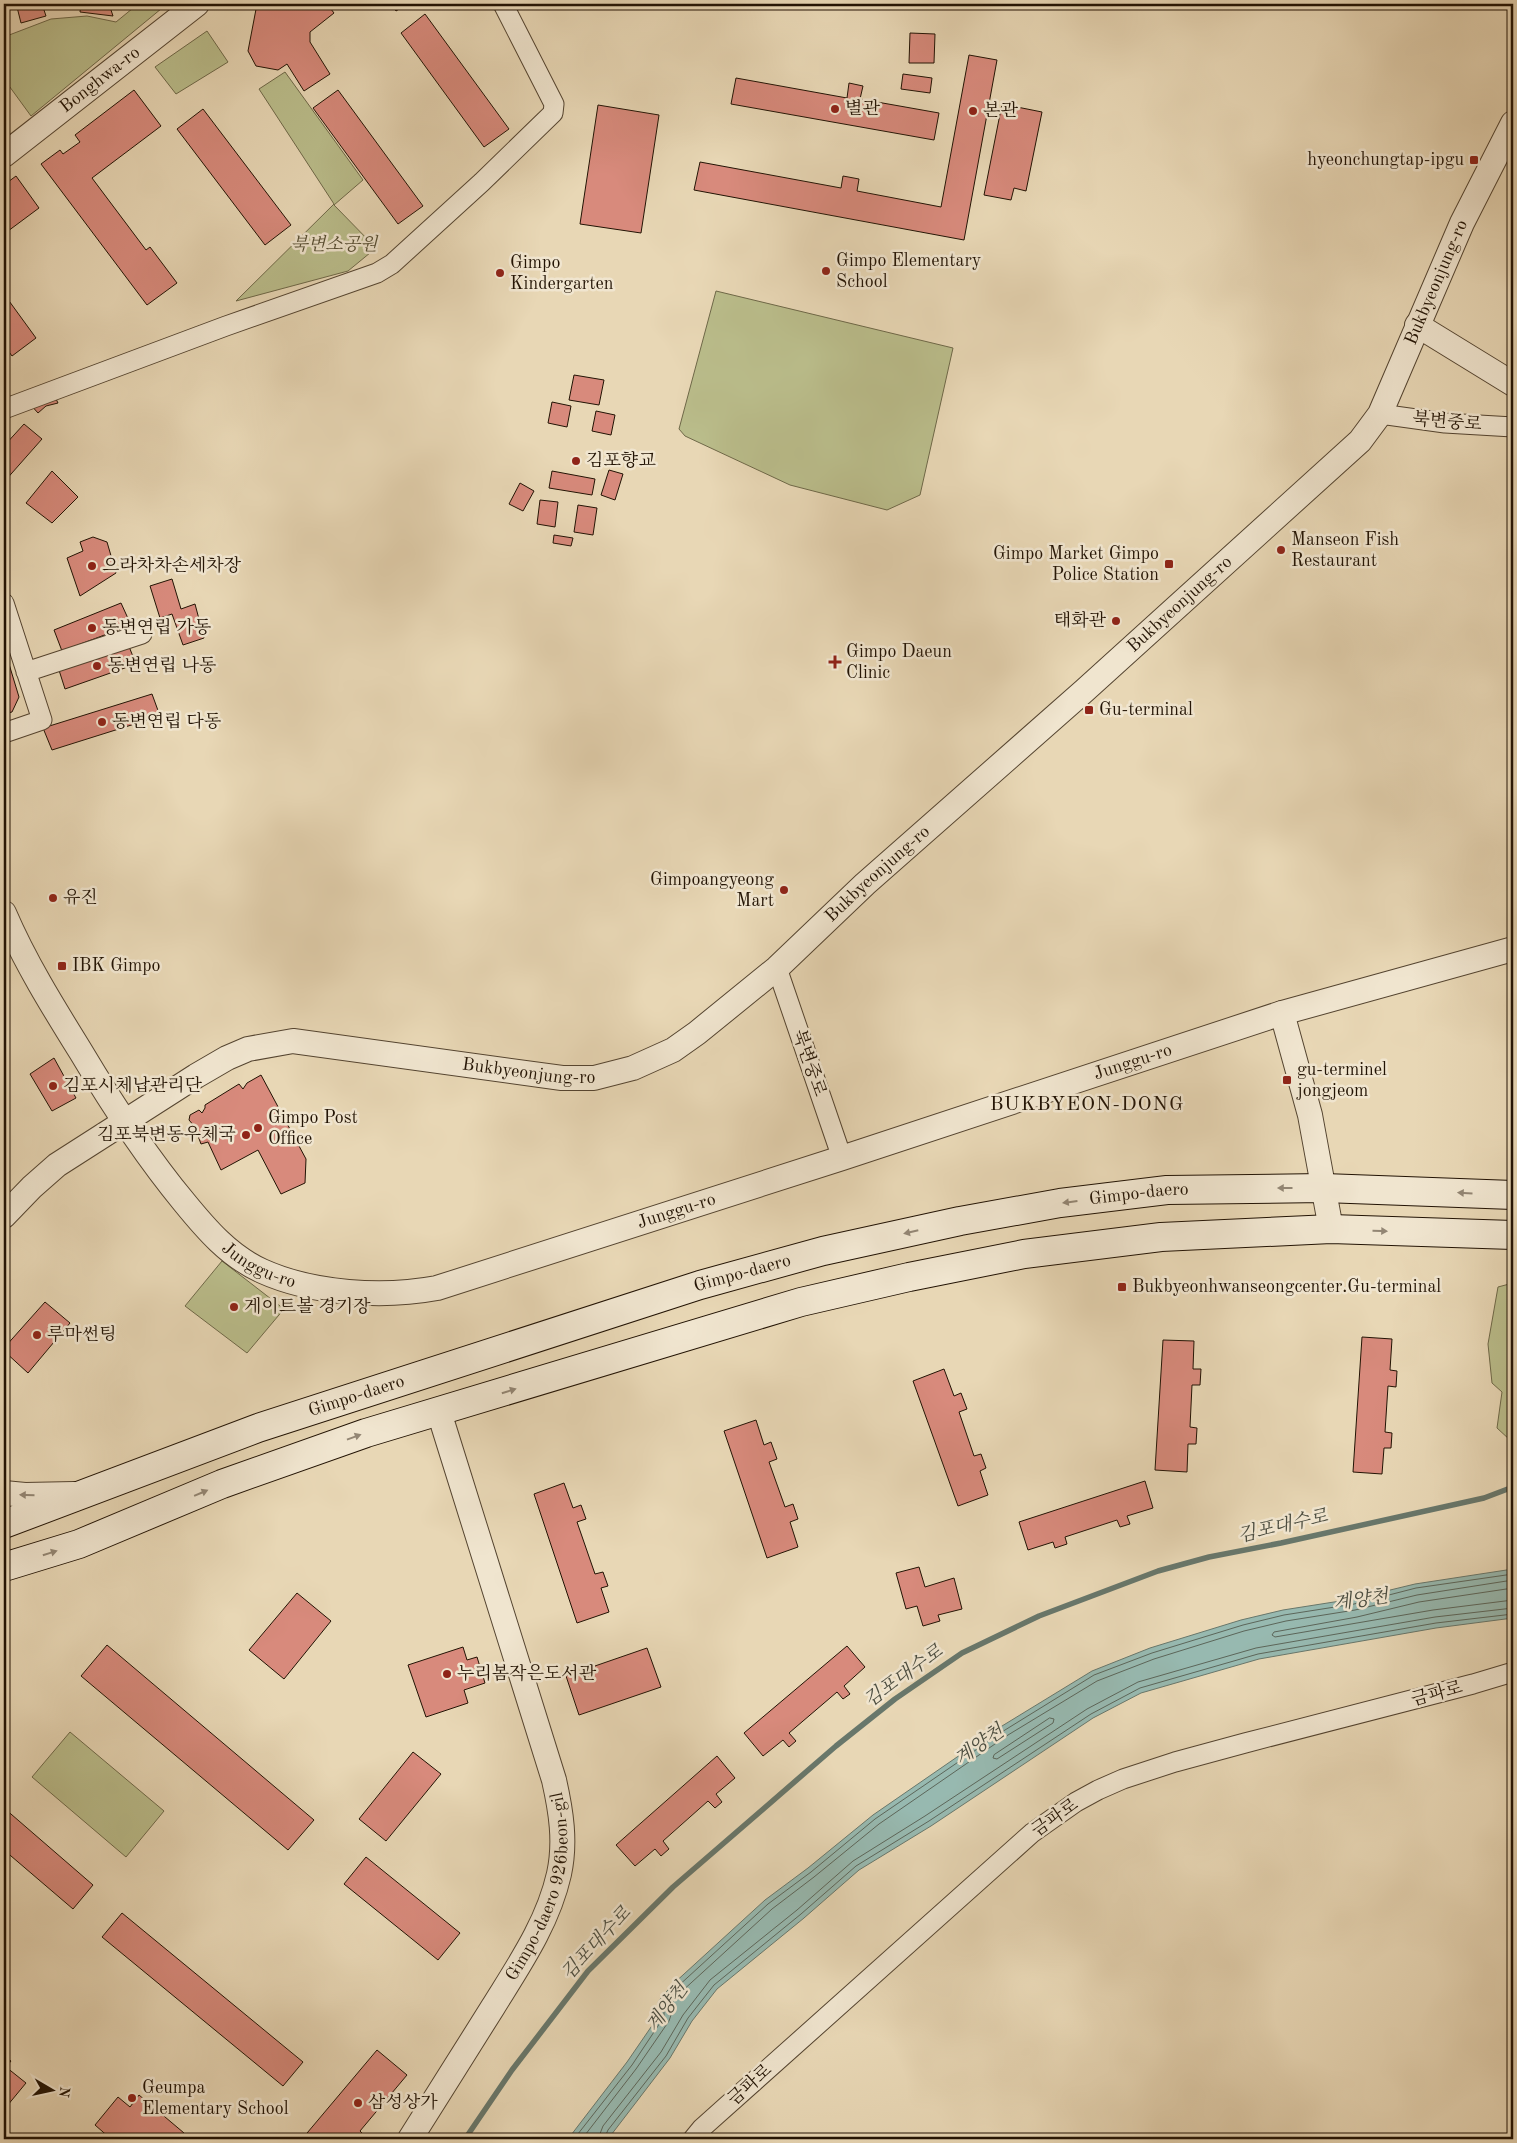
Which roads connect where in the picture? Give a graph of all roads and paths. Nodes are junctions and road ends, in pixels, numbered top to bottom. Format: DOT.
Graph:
graph roads {
  1 [pos="197,4"];
  2 [pos="503,4"];
  3 [pos="1513,123"];
  4 [pos="4,154"];
  5 [pos="1417,324"];
  6 [pos="1513,384"];
  7 [pos="4,409"];
  8 [pos="1380,414"];
  9 [pos="1513,427"];
  10 [pos="4,603"];
  11 [pos="142,634"];
  12 [pos="26,672"];
  13 [pos="4,733"];
  14 [pos="4,913"];
  15 [pos="1513,949"];
  16 [pos="12,950"];
  17 [pos="777,968"];
  18 [pos="1282,1013"];
  19 [pos="123,1122"];
  20 [pos="842,1158"];
  21 [pos="1324,1188"];
  22 [pos="1513,1195"];
  23 [pos="4,1216"];
  24 [pos="1331,1229"];
  25 [pos="1513,1235"];
  26 [pos="439,1412"];
  27 [pos="4,1494"];
  28 [pos="86,1494"];
  29 [pos="4,1524"];
  30 [pos="4,1567"];
  31 [pos="1513,1672"];
  32 [pos="410,2139"];
  33 [pos="693,2139"];
  1 -- 4 [label="street, Bonghwa-ro"];
  2 -- 7 [label="street"];
  3 -- 5 [label="street, Bukbyeonjung-ro"];
  5 -- 6 [label="street"];
  5 -- 8 [label="street, Bukbyeonjung-ro"];
  8 -- 9 [label="street, 북변중로"];
  8 -- 17 [label="street, Bukbyeonjung-ro"];
  10 -- 12 [label="street"];
  11 -- 12 [label="street"];
  12 -- 13 [label="street"];
  14 -- 16 [label="street, Junggu-ro"];
  15 -- 18 [label="street, Junggu-ro"];
  16 -- 19 [label="street, Junggu-ro"];
  17 -- 19 [label="street, Bukbyeonjung-ro"];
  17 -- 20 [label="street, 북변중로"];
  18 -- 20 [label="street, Junggu-ro"];
  18 -- 21 [label="street"];
  19 -- 20 [label="street, Junggu-ro"];
  19 -- 23 [label="street, Bukbyeonjung-ro"];
  22 -- 21 [label="main road, Gimpo-daero, one-way"];
  21 -- 24 [label="street"];
  21 -- 28 [label="main road, Gimpo-daero, one-way"];
  24 -- 25 [label="main road, one-way"];
  26 -- 24 [label="main road, one-way"];
  30 -- 26 [label="main road, one-way"];
  26 -- 32 [label="street, Gimpo-daero 926beon-gil"];
  28 -- 27 [label="street, one-way"];
  28 -- 29 [label="main road, Gimpo-daero"];
  31 -- 33 [label="street, 금파로"];
}
